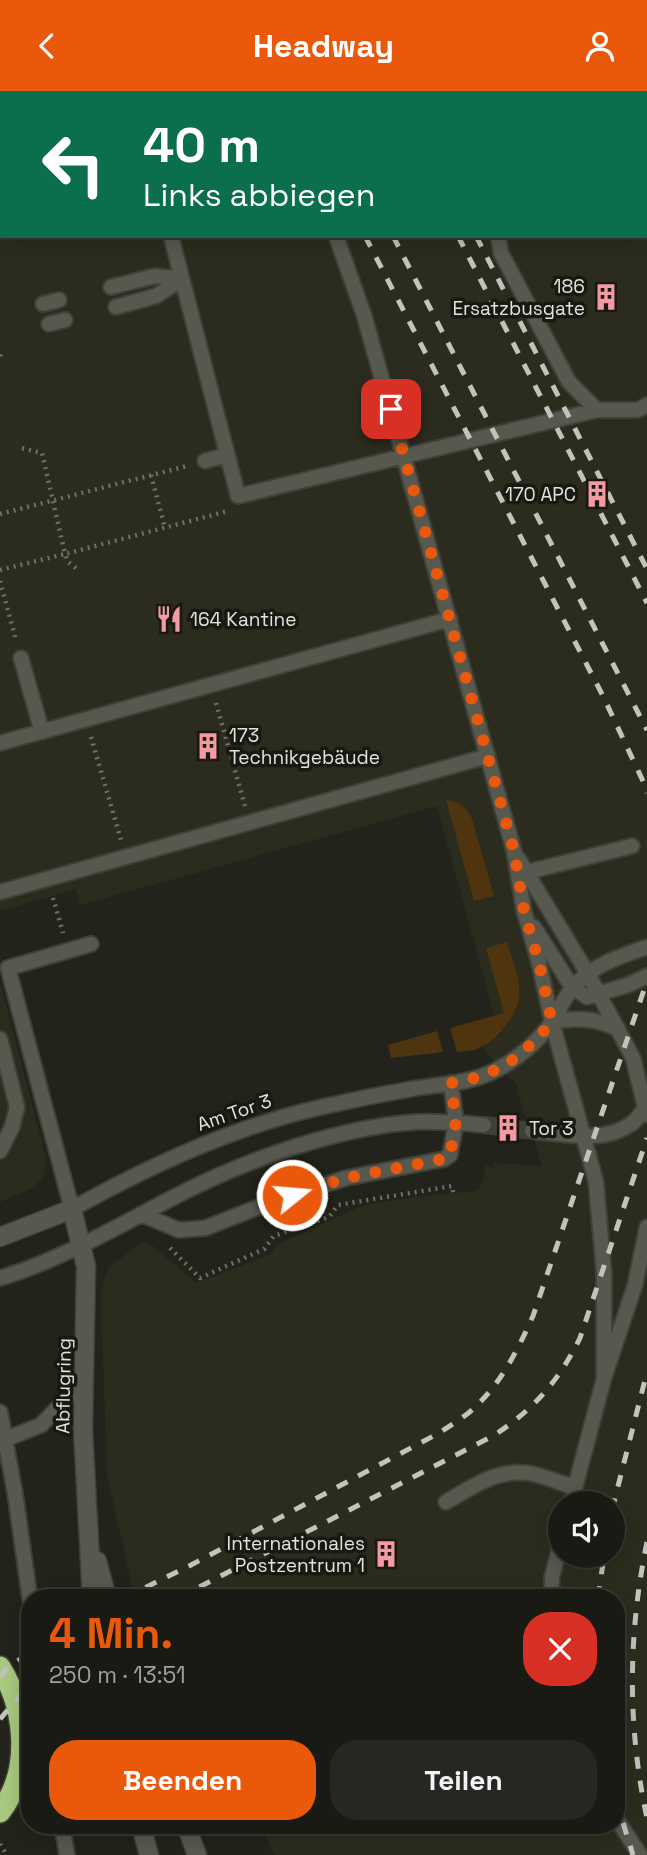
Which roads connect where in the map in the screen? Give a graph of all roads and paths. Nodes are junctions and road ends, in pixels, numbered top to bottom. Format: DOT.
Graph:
graph roads {
  1 [pos="172,238"];
  2 [pos="337,238"];
  3 [pos="498,238"];
  4 [pos="182,279"];
  5 [pos="111,287"];
  6 [pos="59,300"];
  7 [pos="43,305"];
  8 [pos="116,307"];
  9 [pos="65,320"];
  10 [pos="49,324"];
  11 [pos="647,405"];
  12 [pos="597,410"];
  13 [pos="21,448"];
  14 [pos="227,455"];
  15 [pos="404,456"];
  16 [pos="205,461"];
  17 [pos="151,475"];
  18 [pos="53,500"];
  19 [pos="220,513"];
  20 [pos="0,514"];
  21 [pos="165,527"];
  22 [pos="65,554"];
  23 [pos="76,568"];
  24 [pos="0,570"];
  25 [pos="0,581"];
  26 [pos="3,600"];
  27 [pos="450,619"];
  28 [pos="21,658"];
  29 [pos="211,685"];
  30 [pos="86,720"];
  31 [pos="42,732"];
  32 [pos="0,743"];
  33 [pos="488,756"];
  34 [pos="249,823"];
  35 [pos="632,846"];
  36 [pos="514,851"];
  37 [pos="126,857"];
  38 [pos="527,872"];
  39 [pos="0,892"];
  40 [pos="53,895"];
  41 [pos="524,911"];
  42 [pos="91,944"];
  43 [pos="647,947"];
  44 [pos="68,951"];
  45 [pos="588,974"];
  46 [pos="647,977"];
  47 [pos="572,987"];
  48 [pos="599,993"];
  49 [pos="552,1022"];
  50 [pos="618,1029"];
  51 [pos="0,1039"];
  52 [pos="451,1083"];
  53 [pos="646,1111"];
  54 [pos="456,1122"];
  55 [pos="484,1125"];
  56 [pos="532,1131"];
  57 [pos="584,1136"];
  58 [pos="0,1151"];
  59 [pos="454,1196"];
  60 [pos="72,1209"];
  61 [pos="141,1214"];
  62 [pos="647,1227"];
  63 [pos="0,1237"];
  64 [pos="166,1244"];
  65 [pos="81,1245"];
  66 [pos="0,1278"];
  67 [pos="604,1378"];
  68 [pos="84,1381"];
  69 [pos="0,1412"];
  70 [pos="6,1439"];
  71 [pos="575,1488"];
  72 [pos="574,1491"];
  73 [pos="446,1502"];
  74 [pos="89,1528"];
  75 [pos="554,1568"];
  76 [pos="28,1589"];
  77 [pos="92,1589"];
  78 [pos="105,1589"];
  79 [pos="551,1589"];
  80 [pos="0,1667"];
  81 [pos="21,1731"];
  82 [pos="21,1762"];
  83 [pos="0,1812"];
  84 [pos="625,1832"];
  85 [pos="64,1834"];
  86 [pos="143,1834"];
  87 [pos="189,1834"];
  88 [pos="0,1844"];
  89 [pos="7,1855"];
  90 [pos="67,1855"];
  91 [pos="149,1855"];
  92 [pos="197,1855"];
  93 [pos="640,1855"];
  1 -- 4 [label="lane"];
  2 -- 15 [label="lane"];
  3 -- 12 [label="lane"];
  4 -- 5 [label="lane"];
  4 -- 8 [label="lane"];
  4 -- 14 [label="lane"];
  6 -- 7 [label="lane"];
  9 -- 10 [label="lane"];
  11 -- 12 [label="lane"];
  12 -- 15 [label="lane"];
  13 -- 18 [label="path"];
  14 -- 15 [label="lane"];
  14 -- 16 [label="lane"];
  15 -- 27 [label="lane"];
  16 -- 17 [label="path"];
  17 -- 18 [label="path"];
  17 -- 21 [label="path"];
  18 -- 20 [label="path"];
  18 -- 22 [label="path"];
  19 -- 21 [label="path"];
  21 -- 22 [label="path"];
  22 -- 23 [label="path"];
  22 -- 24 [label="path"];
  25 -- 26 [label="path"];
  26 -- 28 [label="path"];
  27 -- 29 [label="lane"];
  27 -- 33 [label="lane"];
  28 -- 31 [label="lane"];
  29 -- 30 [label="lane"];
  29 -- 34 [label="path"];
  30 -- 31 [label="lane"];
  30 -- 37 [label="path"];
  31 -- 32 [label="lane"];
  33 -- 34 [label="lane"];
  33 -- 36 [label="lane"];
  34 -- 37 [label="lane"];
  35 -- 38 [label="lane"];
  36 -- 38 [label="lane"];
  36 -- 41 [label="lane"];
  37 -- 39 [label="lane"];
  38 -- 45 [label="lane"];
  40 -- 44 [label="path"];
  41 -- 47 [label="lane"];
  41 -- 49 [label="lane"];
  42 -- 44 [label="lane"];
  43 -- 45 [label="lane"];
  44 -- 60 [label="lane"];
  45 -- 47 [label="lane"];
  45 -- 48 [label="lane"];
  46 -- 48 [label="lane"];
  47 -- 48 [label="lane"];
  47 -- 49 [label="lane, Am Tor 3"];
  48 -- 50 [label="lane"];
  49 -- 50 [label="lane"];
  49 -- 52 [label="lane, Am Tor 3"];
  49 -- 57 [label="lane"];
  50 -- 53 [label="lane"];
  51 -- 58 [label="lane"];
  52 -- 54 [label="lane"];
  52 -- 60 [label="lane, Am Tor 3"];
  53 -- 57 [label="lane"];
  54 -- 55 [label="lane"];
  54 -- 61 [label="lane"];
  54 -- 61 [label="lane"];
  56 -- 57 [label="lane"];
  57 -- 67 [label="lane"];
  59 -- 64 [label="path"];
  60 -- 63 [label="street, Am Tor 3"];
  60 -- 65 [label="street, Abflugring"];
  61 -- 65 [label="lane"];
  62 -- 67 [label="lane"];
  65 -- 66 [label="lane"];
  65 -- 68 [label="street, Abflugring"];
  67 -- 71 [label="lane"];
  68 -- 70 [label="lane"];
  68 -- 74 [label="street, Abflugring"];
  69 -- 70 [label="lane"];
  70 -- 76 [label="lane"];
  71 -- 72 [label="lane"];
  71 -- 73 [label="lane"];
  74 -- 77 [label="street, Abflugring"];
  74 -- 78 [label="street, Abflugring"];
  75 -- 79 [label="lane"];
  80 -- 81 [label="highway"];
  82 -- 83 [label="highway"];
  84 -- 93 [label="lane"];
  85 -- 90 [label="lane"];
  86 -- 91 [label="street"];
  87 -- 92 [label="street"];
  88 -- 89 [label="path"];
}
